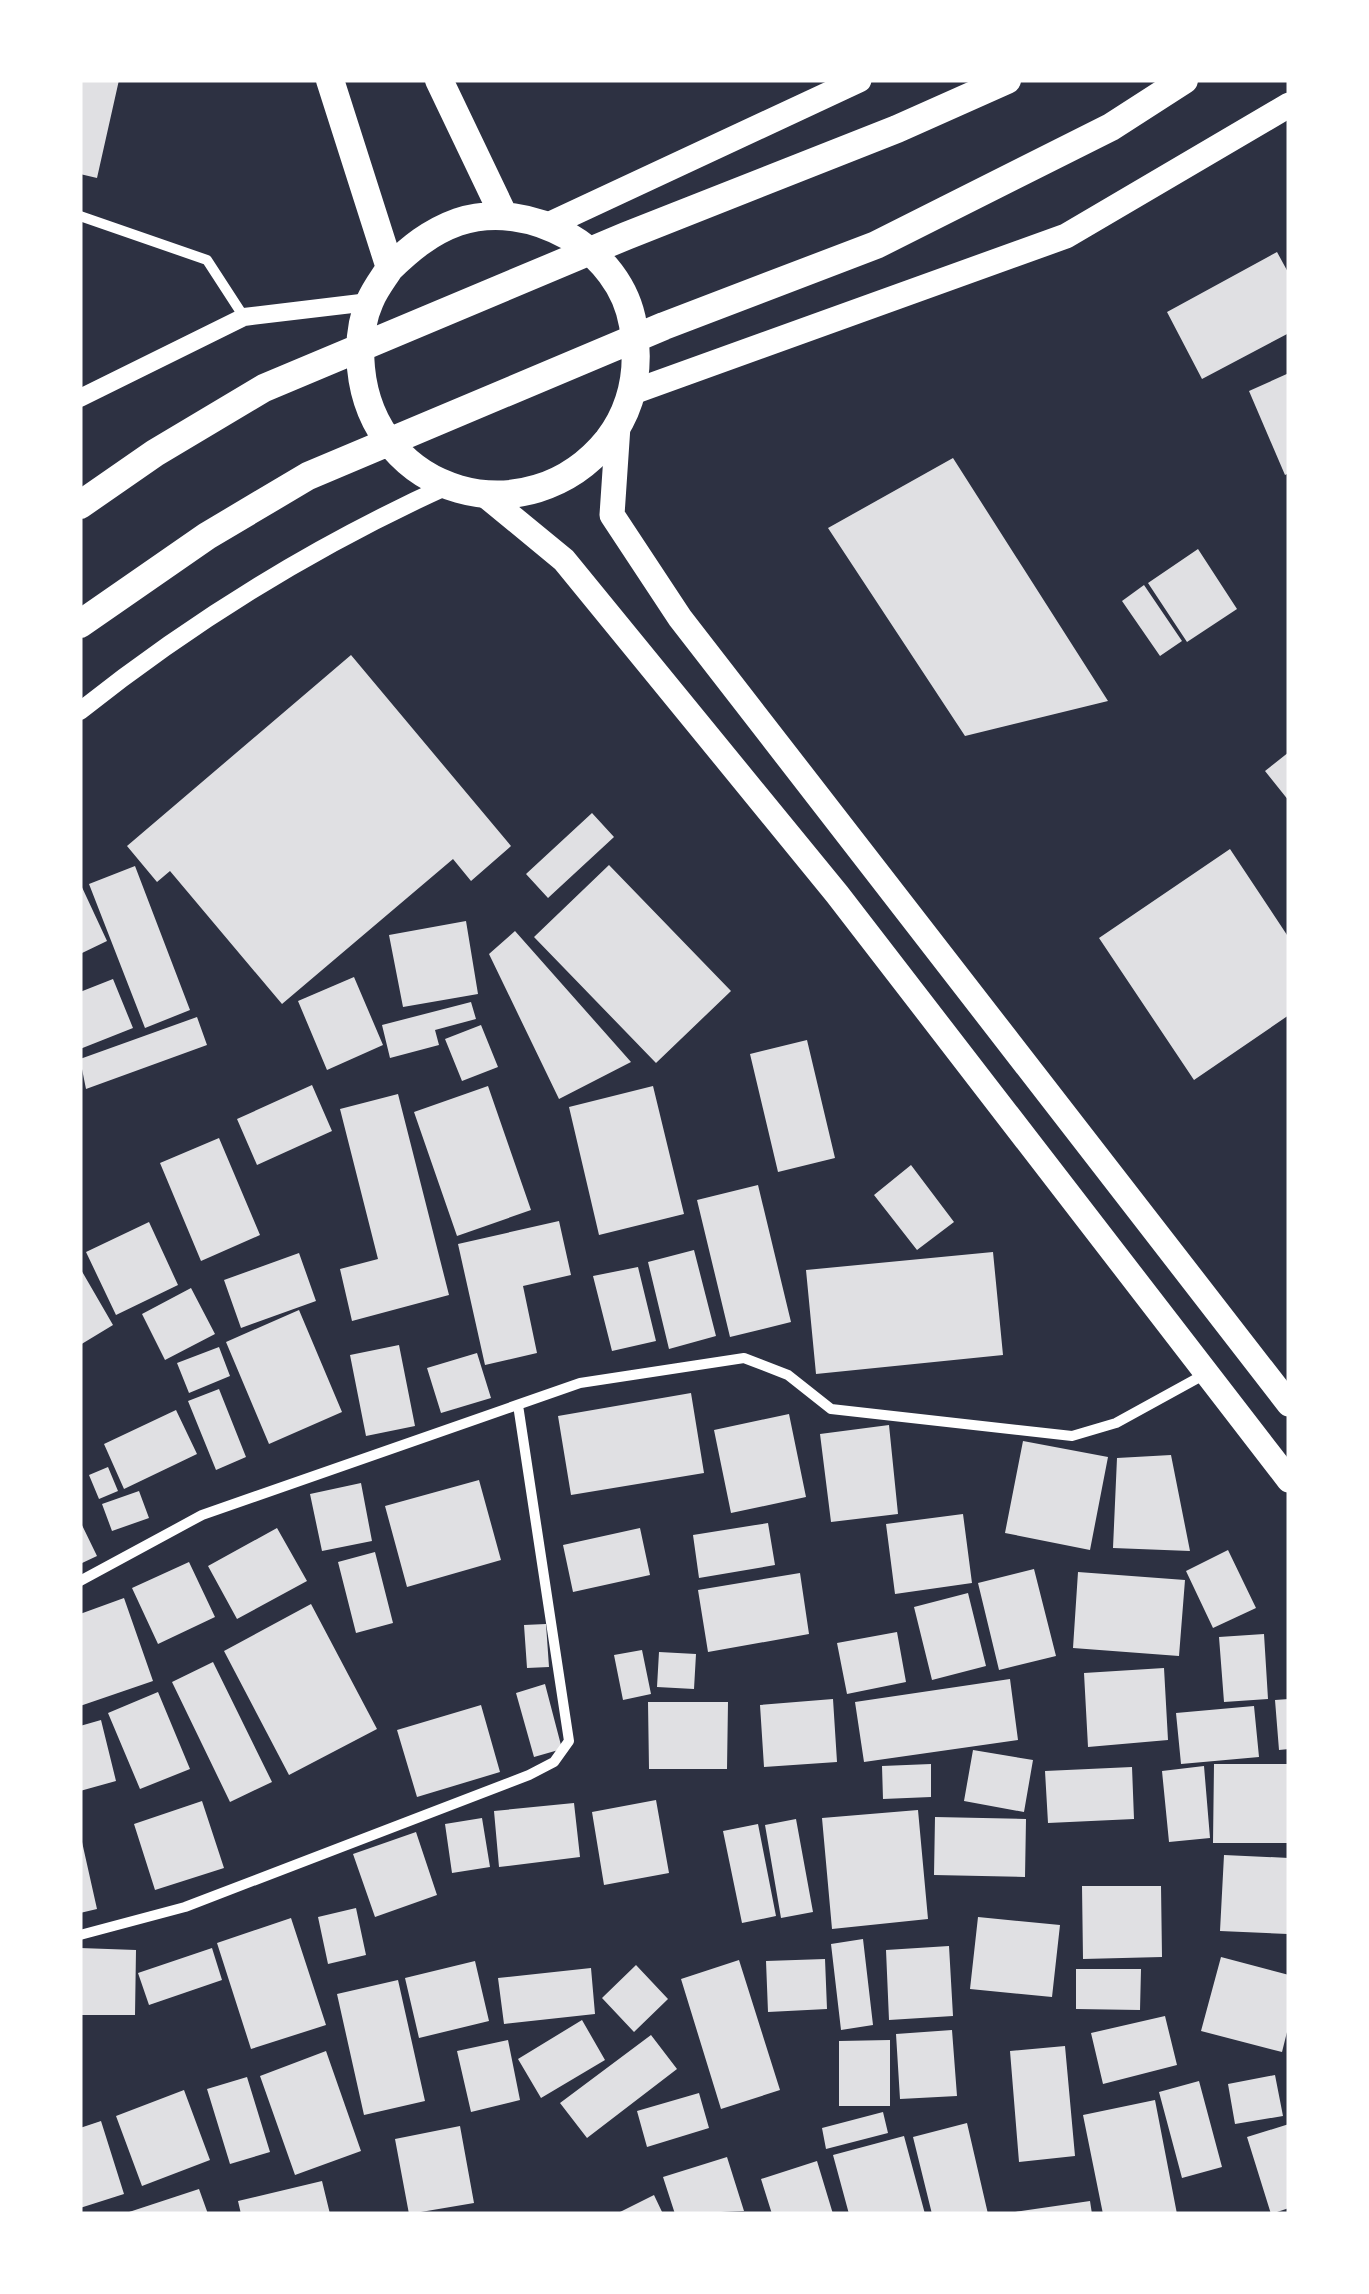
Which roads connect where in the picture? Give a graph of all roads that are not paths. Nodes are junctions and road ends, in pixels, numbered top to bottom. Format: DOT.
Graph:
graph roads {
  1 [pos="330,80"];
  2 [pos="438,80"];
  3 [pos="859,80"];
  4 [pos="1007,80"];
  5 [pos="1184,80"];
  6 [pos="1289,105"];
  7 [pos="80,216"];
  8 [pos="504,216"];
  9 [pos="548,225"];
  10 [pos="390,268"];
  11 [pos="369,302"];
  12 [pos="244,318"];
  13 [pos="633,392"];
  14 [pos="80,398"];
  15 [pos="618,426"];
  16 [pos="447,486"];
  17 [pos="485,495"];
  18 [pos="80,505"];
  19 [pos="80,624"];
  20 [pos="80,711"];
  21 [pos="1207,1373"];
  22 [pos="518,1404"];
  23 [pos="1289,1404"];
  24 [pos="1289,1480"];
  25 [pos="80,1581"];
  26 [pos="80,1935"];
  1 -- 10 [label="highway"];
  2 -- 8 [label="highway"];
  3 -- 9 [label="main road"];
  4 -- 18 [label="highway"];
  5 -- 19 [label="highway"];
  6 -- 13 [label="main road"];
  7 -- 12 [label="street"];
  8 -- 9 [label="highway"];
  8 -- 10 [label="highway"];
  9 -- 13 [label="highway"];
  10 -- 11 [label="highway"];
  11 -- 12 [label="street"];
  11 -- 16 [label="highway"];
  12 -- 14 [label="street"];
  13 -- 15 [label="highway"];
  15 -- 17 [label="highway"];
  15 -- 23 [label="main road"];
  16 -- 17 [label="highway"];
  16 -- 20 [label="street"];
  17 -- 21 [label="main road"];
  21 -- 22 [label="street"];
  21 -- 24 [label="main road"];
  22 -- 25 [label="street"];
  22 -- 26 [label="street"];
}
